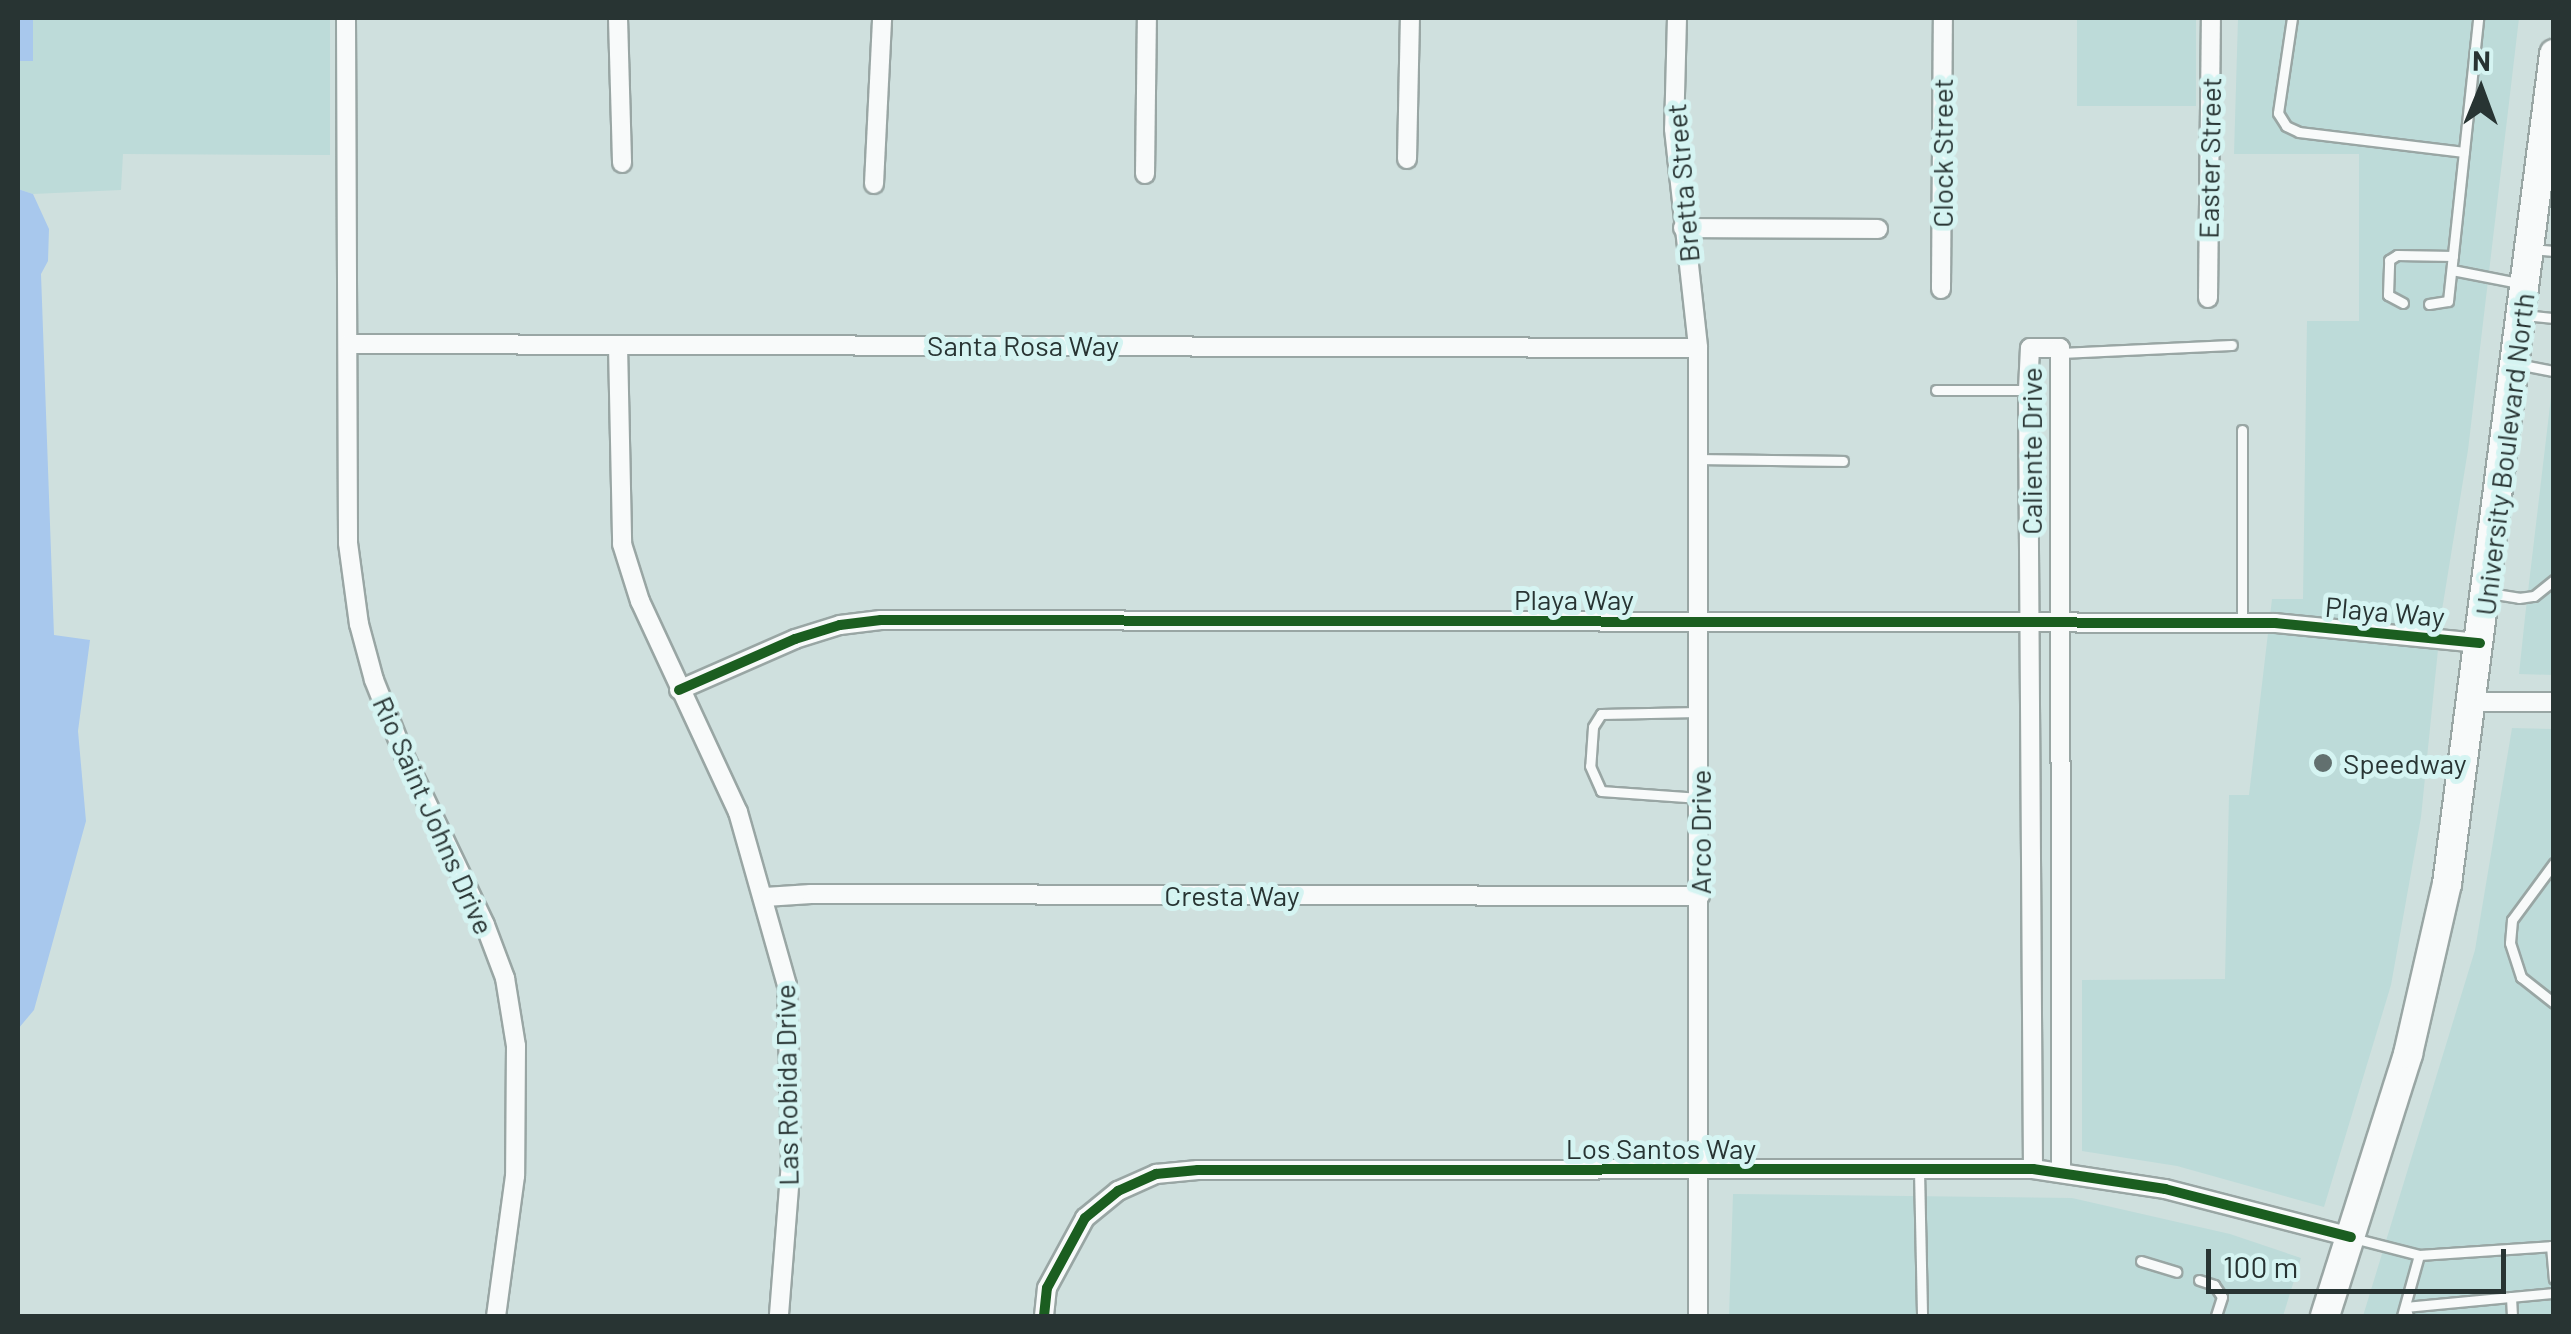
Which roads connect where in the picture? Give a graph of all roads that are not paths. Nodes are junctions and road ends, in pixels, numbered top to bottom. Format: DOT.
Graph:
graph roads {
  1 [pos="346,18"];
  2 [pos="618,18"];
  3 [pos="882,18"];
  4 [pos="1146,18"];
  5 [pos="1410,18"];
  6 [pos="1677,18"];
  7 [pos="1942,18"];
  8 [pos="2211,18"];
  9 [pos="2292,18"];
  10 [pos="2478,18"];
  11 [pos="2554,54"];
  12 [pos="2464,152"];
  13 [pos="2547,155"];
  14 [pos="1407,159"];
  15 [pos="622,163"];
  16 [pos="1146,174"];
  17 [pos="874,184"];
  18 [pos="1684,228"];
  19 [pos="1878,229"];
  20 [pos="2541,250"];
  21 [pos="2454,256"];
  22 [pos="2452,270"];
  23 [pos="2525,284"];
  24 [pos="1941,290"];
  25 [pos="2208,298"];
  26 [pos="2404,304"];
  27 [pos="2430,304"];
  28 [pos="2521,314"];
  29 [pos="2554,318"];
  30 [pos="348,344"];
  31 [pos="618,344"];
  32 [pos="2232,345"];
  33 [pos="1698,348"];
  34 [pos="2060,354"];
  35 [pos="2515,364"];
  36 [pos="2554,371"];
  37 [pos="1936,390"];
  38 [pos="2028,390"];
  39 [pos="2242,430"];
  40 [pos="1700,459"];
  41 [pos="1843,461"];
  42 [pos="2554,580"];
  43 [pos="2486,593"];
  44 [pos="1702,621"];
  45 [pos="2033,623"];
  46 [pos="2242,623"];
  47 [pos="2062,624"];
  48 [pos="2480,643"];
  49 [pos="680,690"];
  50 [pos="2473,702"];
  51 [pos="2554,702"];
  52 [pos="1701,712"];
  53 [pos="1700,798"];
  54 [pos="2554,864"];
  55 [pos="1700,896"];
  56 [pos="765,898"];
  57 [pos="2034,973"];
  58 [pos="2062,974"];
  59 [pos="2554,1003"];
  60 [pos="2033,1169"];
  61 [pos="1920,1170"];
  62 [pos="1699,1171"];
  63 [pos="2061,1172"];
  64 [pos="2351,1237"];
  65 [pos="2552,1246"];
  66 [pos="2419,1255"];
  67 [pos="2141,1261"];
  68 [pos="2176,1272"];
  69 [pos="2554,1279"];
  70 [pos="2199,1280"];
  71 [pos="2554,1294"];
  72 [pos="2510,1310"];
  73 [pos="2405,1313"];
  74 [pos="496,1316"];
  75 [pos="779,1316"];
  76 [pos="1044,1316"];
  77 [pos="1698,1316"];
  78 [pos="1922,1316"];
  79 [pos="2216,1316"];
  80 [pos="2325,1316"];
  1 -- 30 [label="street, Rio Saint Johns Drive"];
  2 -- 15 [label="street"];
  3 -- 17 [label="street"];
  4 -- 16 [label="street"];
  5 -- 14 [label="street"];
  6 -- 18 [label="street, Bretta Street"];
  7 -- 24 [label="street, Clock Street"];
  8 -- 25 [label="street, Easter Street"];
  9 -- 12 [label="lane"];
  10 -- 12 [label="lane"];
  11 -- 13 [label="main road, University Boulevard North"];
  12 -- 21 [label="lane"];
  13 -- 20 [label="main road, University Boulevard North"];
  18 -- 19 [label="street"];
  18 -- 33 [label="street, Bretta Street"];
  20 -- 23 [label="main road, University Boulevard North"];
  21 -- 22 [label="lane"];
  21 -- 26 [label="lane"];
  22 -- 23 [label="lane"];
  22 -- 27 [label="lane"];
  23 -- 28 [label="main road, University Boulevard North"];
  28 -- 29 [label="lane"];
  28 -- 35 [label="main road, University Boulevard North"];
  30 -- 31 [label="street, Santa Rosa Way"];
  30 -- 74 [label="street, Rio Saint Johns Drive"];
  31 -- 33 [label="street, Santa Rosa Way"];
  31 -- 49 [label="street, Las Robida Drive"];
  32 -- 34 [label="lane"];
  33 -- 40 [label="street, Arco Drive"];
  34 -- 38 [label="street, Caliente Drive"];
  34 -- 47 [label="street, Caliente Drive"];
  35 -- 36 [label="lane"];
  35 -- 43 [label="main road, University Boulevard North"];
  37 -- 38 [label="lane"];
  38 -- 45 [label="street, Caliente Drive"];
  39 -- 46 [label="lane"];
  40 -- 41 [label="lane"];
  40 -- 44 [label="street, Arco Drive"];
  42 -- 43 [label="lane"];
  43 -- 48 [label="main road, University Boulevard North"];
  44 -- 45 [label="street, Playa Way"];
  44 -- 49 [label="street, Playa Way"];
  44 -- 52 [label="street, Arco Drive"];
  45 -- 47 [label="street, Playa Way"];
  45 -- 57 [label="street, Caliente Drive"];
  46 -- 47 [label="street, Playa Way"];
  46 -- 48 [label="street, Playa Way"];
  47 -- 58 [label="street, Caliente Drive"];
  48 -- 50 [label="main road, University Boulevard North"];
  49 -- 56 [label="street, Las Robida Drive"];
  50 -- 51 [label="street"];
  50 -- 64 [label="main road, University Boulevard North"];
  52 -- 53 [label="street, Arco Drive"];
  52 -- 53 [label="lane"];
  53 -- 55 [label="street, Arco Drive"];
  54 -- 59 [label="lane"];
  55 -- 56 [label="street, Cresta Way"];
  55 -- 62 [label="street, Arco Drive"];
  56 -- 75 [label="street, Las Robida Drive"];
  57 -- 58 [label="street"];
  57 -- 60 [label="street, Caliente Drive"];
  58 -- 63 [label="street, Caliente Drive"];
  60 -- 61 [label="street, Los Santos Way"];
  60 -- 63 [label="street, Los Santos Way"];
  61 -- 62 [label="street, Los Santos Way"];
  61 -- 78 [label="lane"];
  62 -- 76 [label="street, Los Santos Way"];
  62 -- 77 [label="street, Arco Drive"];
  63 -- 64 [label="street, Los Santos Way"];
  64 -- 66 [label="lane"];
  64 -- 80 [label="main road, University Boulevard North"];
  65 -- 66 [label="lane"];
  65 -- 69 [label="lane"];
  66 -- 73 [label="lane"];
  67 -- 68 [label="lane"];
  70 -- 79 [label="lane"];
  71 -- 72 [label="lane"];
  72 -- 73 [label="lane"];
}
